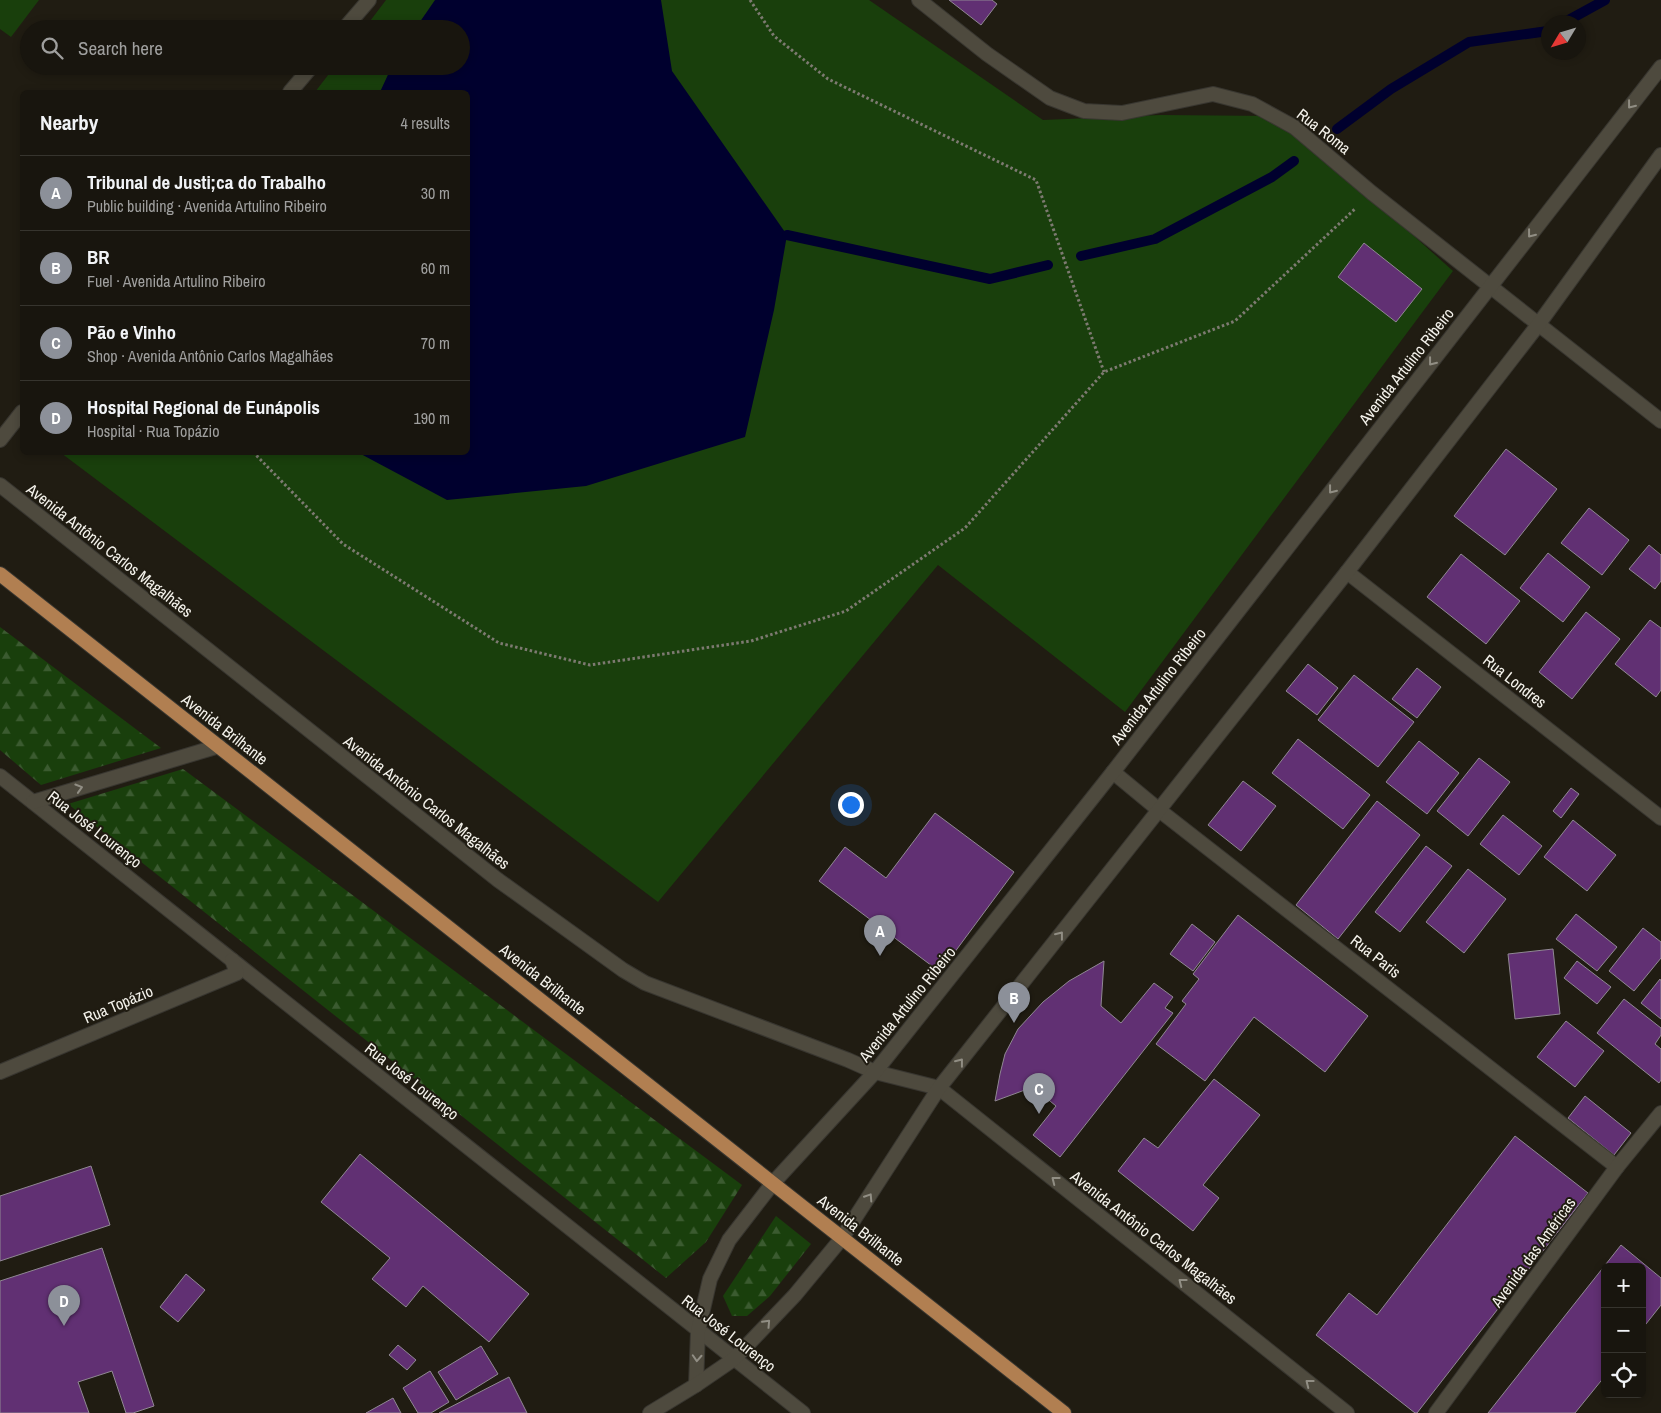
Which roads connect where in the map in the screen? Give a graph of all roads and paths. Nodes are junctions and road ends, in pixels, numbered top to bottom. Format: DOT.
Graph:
graph roads {
  1 [pos="369,0"];
  2 [pos="750,0"];
  3 [pos="919,0"];
  4 [pos="352,20"];
  5 [pos="1661,67"];
  6 [pos="304,75"];
  7 [pos="292,90"];
  8 [pos="1661,155"];
  9 [pos="1372,193"];
  10 [pos="1491,286"];
  11 [pos="1538,324"];
  12 [pos="1104,372"];
  13 [pos="20,415"];
  14 [pos="1661,421"];
  15 [pos="0,440"];
  16 [pos="256,455"];
  17 [pos="0,485"];
  18 [pos="1347,572"];
  19 [pos="0,574"];
  20 [pos="219,746"];
  21 [pos="1114,772"];
  22 [pos="0,776"];
  23 [pos="33,802"];
  24 [pos="1159,810"];
  25 [pos="1661,818"];
  26 [pos="232,960"];
  27 [pos="0,1072"];
  28 [pos="876,1072"];
  29 [pos="939,1088"];
  30 [pos="1661,1113"];
  31 [pos="1617,1167"];
  32 [pos="774,1184"];
  33 [pos="842,1238"];
  34 [pos="698,1331"];
  35 [pos="734,1359"];
  36 [pos="696,1385"];
  37 [pos="650,1413"];
  38 [pos="803,1413"];
  39 [pos="1064,1413"];
  40 [pos="1347,1413"];
  41 [pos="1436,1413"];
  1 -- 4 [label="street"];
  2 -- 12 [label="path"];
  3 -- 9 [label="street, Rua Roma"];
  5 -- 10 [label="street, Avenida Artulino Ribeiro, one-way"];
  6 -- 7 [label="street"];
  8 -- 11 [label="street"];
  9 -- 10 [label="street, Rua Roma"];
  9 -- 12 [label="path"];
  10 -- 11 [label="street, Rua Roma"];
  10 -- 21 [label="street, Avenida Artulino Ribeiro, one-way"];
  11 -- 14 [label="street, Rua Roma"];
  11 -- 18 [label="street"];
  12 -- 16 [label="path"];
  13 -- 15 [label="street"];
  17 -- 28 [label="street, Avenida Antônio Carlos Magalhães"];
  18 -- 24 [label="street"];
  18 -- 25 [label="street, Rua Londres"];
  19 -- 20 [label="main road, Avenida Brilhante"];
  23 -- 20 [label="street, one-way"];
  20 -- 32 [label="main road, Avenida Brilhante"];
  21 -- 24 [label="street, Rua Paris"];
  21 -- 28 [label="street, Avenida Artulino Ribeiro"];
  22 -- 23 [label="street, Rua José Lourenço"];
  23 -- 26 [label="street, Rua José Lourenço"];
  29 -- 24 [label="street, one-way"];
  24 -- 31 [label="street, Rua Paris"];
  26 -- 27 [label="street, Rua Topázio"];
  26 -- 34 [label="street, Rua José Lourenço"];
  28 -- 29 [label="street, Avenida Antônio Carlos Magalhães"];
  28 -- 32 [label="street, Avenida Artulino Ribeiro"];
  33 -- 29 [label="street, one-way"];
  40 -- 29 [label="street, Avenida Antônio Carlos Magalhães, one-way"];
  30 -- 31 [label="street, Avenida das Américas"];
  31 -- 41 [label="street, Avenida das Américas"];
  32 -- 33 [label="main road, Avenida Brilhante"];
  32 -- 34 [label="street, Avenida Artulino Ribeiro"];
  35 -- 33 [label="street, one-way"];
  33 -- 39 [label="main road, Avenida Brilhante"];
  34 -- 35 [label="street, Rua José Lourenço"];
  34 -- 36 [label="street, Avenida Artulino Ribeiro, one-way"];
  35 -- 36 [label="street"];
  35 -- 38 [label="street, Rua José Lourenço"];
  36 -- 37 [label="street"];
}
